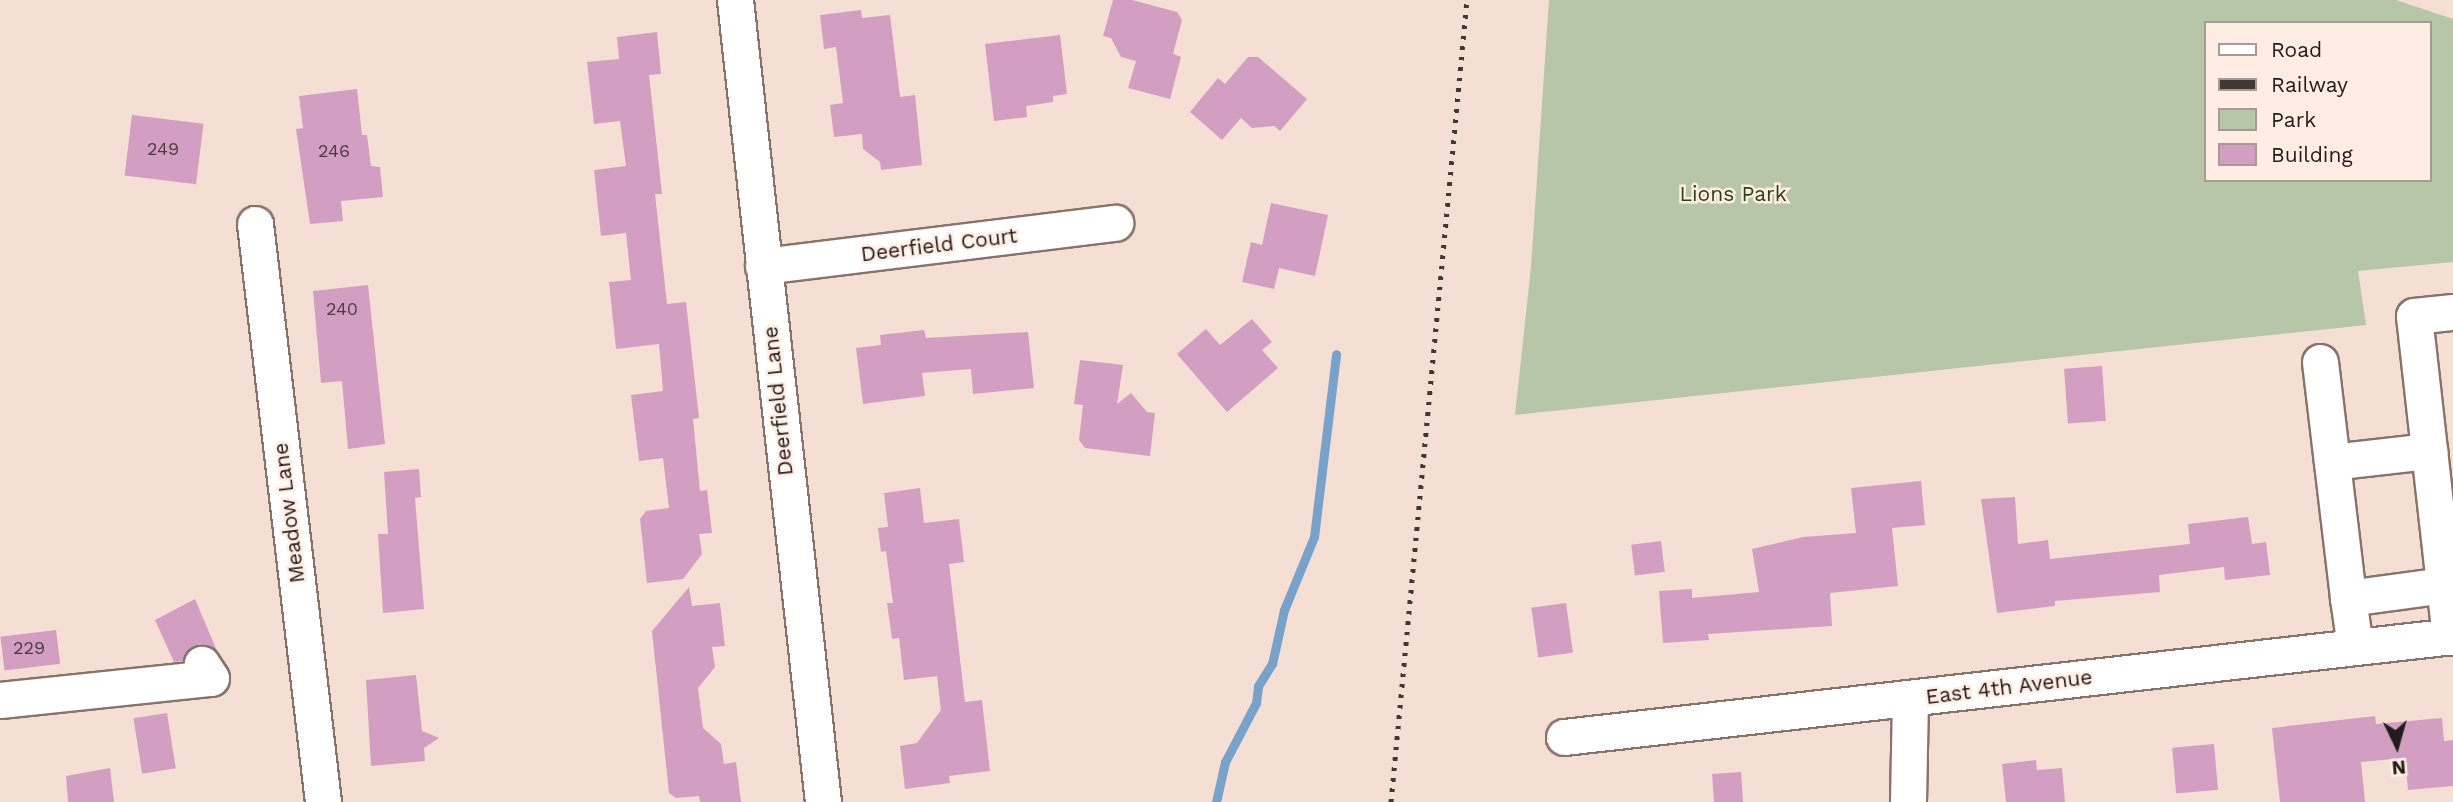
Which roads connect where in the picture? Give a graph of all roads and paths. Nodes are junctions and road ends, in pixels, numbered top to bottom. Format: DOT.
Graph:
graph roads {
  1 [pos="735,0"];
  2 [pos="1115,223"];
  3 [pos="256,224"];
  4 [pos="763,267"];
  5 [pos="2453,312"];
  6 [pos="2320,362"];
  7 [pos="2429,451"];
  8 [pos="2332,462"];
  9 [pos="2444,586"];
  10 [pos="2348,598"];
  11 [pos="2452,636"];
  12 [pos="2355,648"];
  13 [pos="202,664"];
  14 [pos="1910,699"];
  15 [pos="0,700"];
  16 [pos="1564,737"];
  17 [pos="323,802"];
  18 [pos="823,802"];
  19 [pos="1908,802"];
  1 -- 4 [label="street, Deerfield Lane"];
  2 -- 4 [label="street, Deerfield Court"];
  3 -- 17 [label="street, Meadow Lane"];
  4 -- 18 [label="street, Deerfield Lane"];
  5 -- 7 [label="street"];
  6 -- 8 [label="street"];
  7 -- 8 [label="street"];
  7 -- 9 [label="street"];
  8 -- 10 [label="street"];
  9 -- 10 [label="street"];
  9 -- 11 [label="street"];
  10 -- 12 [label="street"];
  11 -- 12 [label="street, East 4th Avenue"];
  12 -- 14 [label="street, East 4th Avenue"];
  13 -- 15 [label="street"];
  14 -- 16 [label="street, East 4th Avenue"];
  14 -- 19 [label="street"];
}
